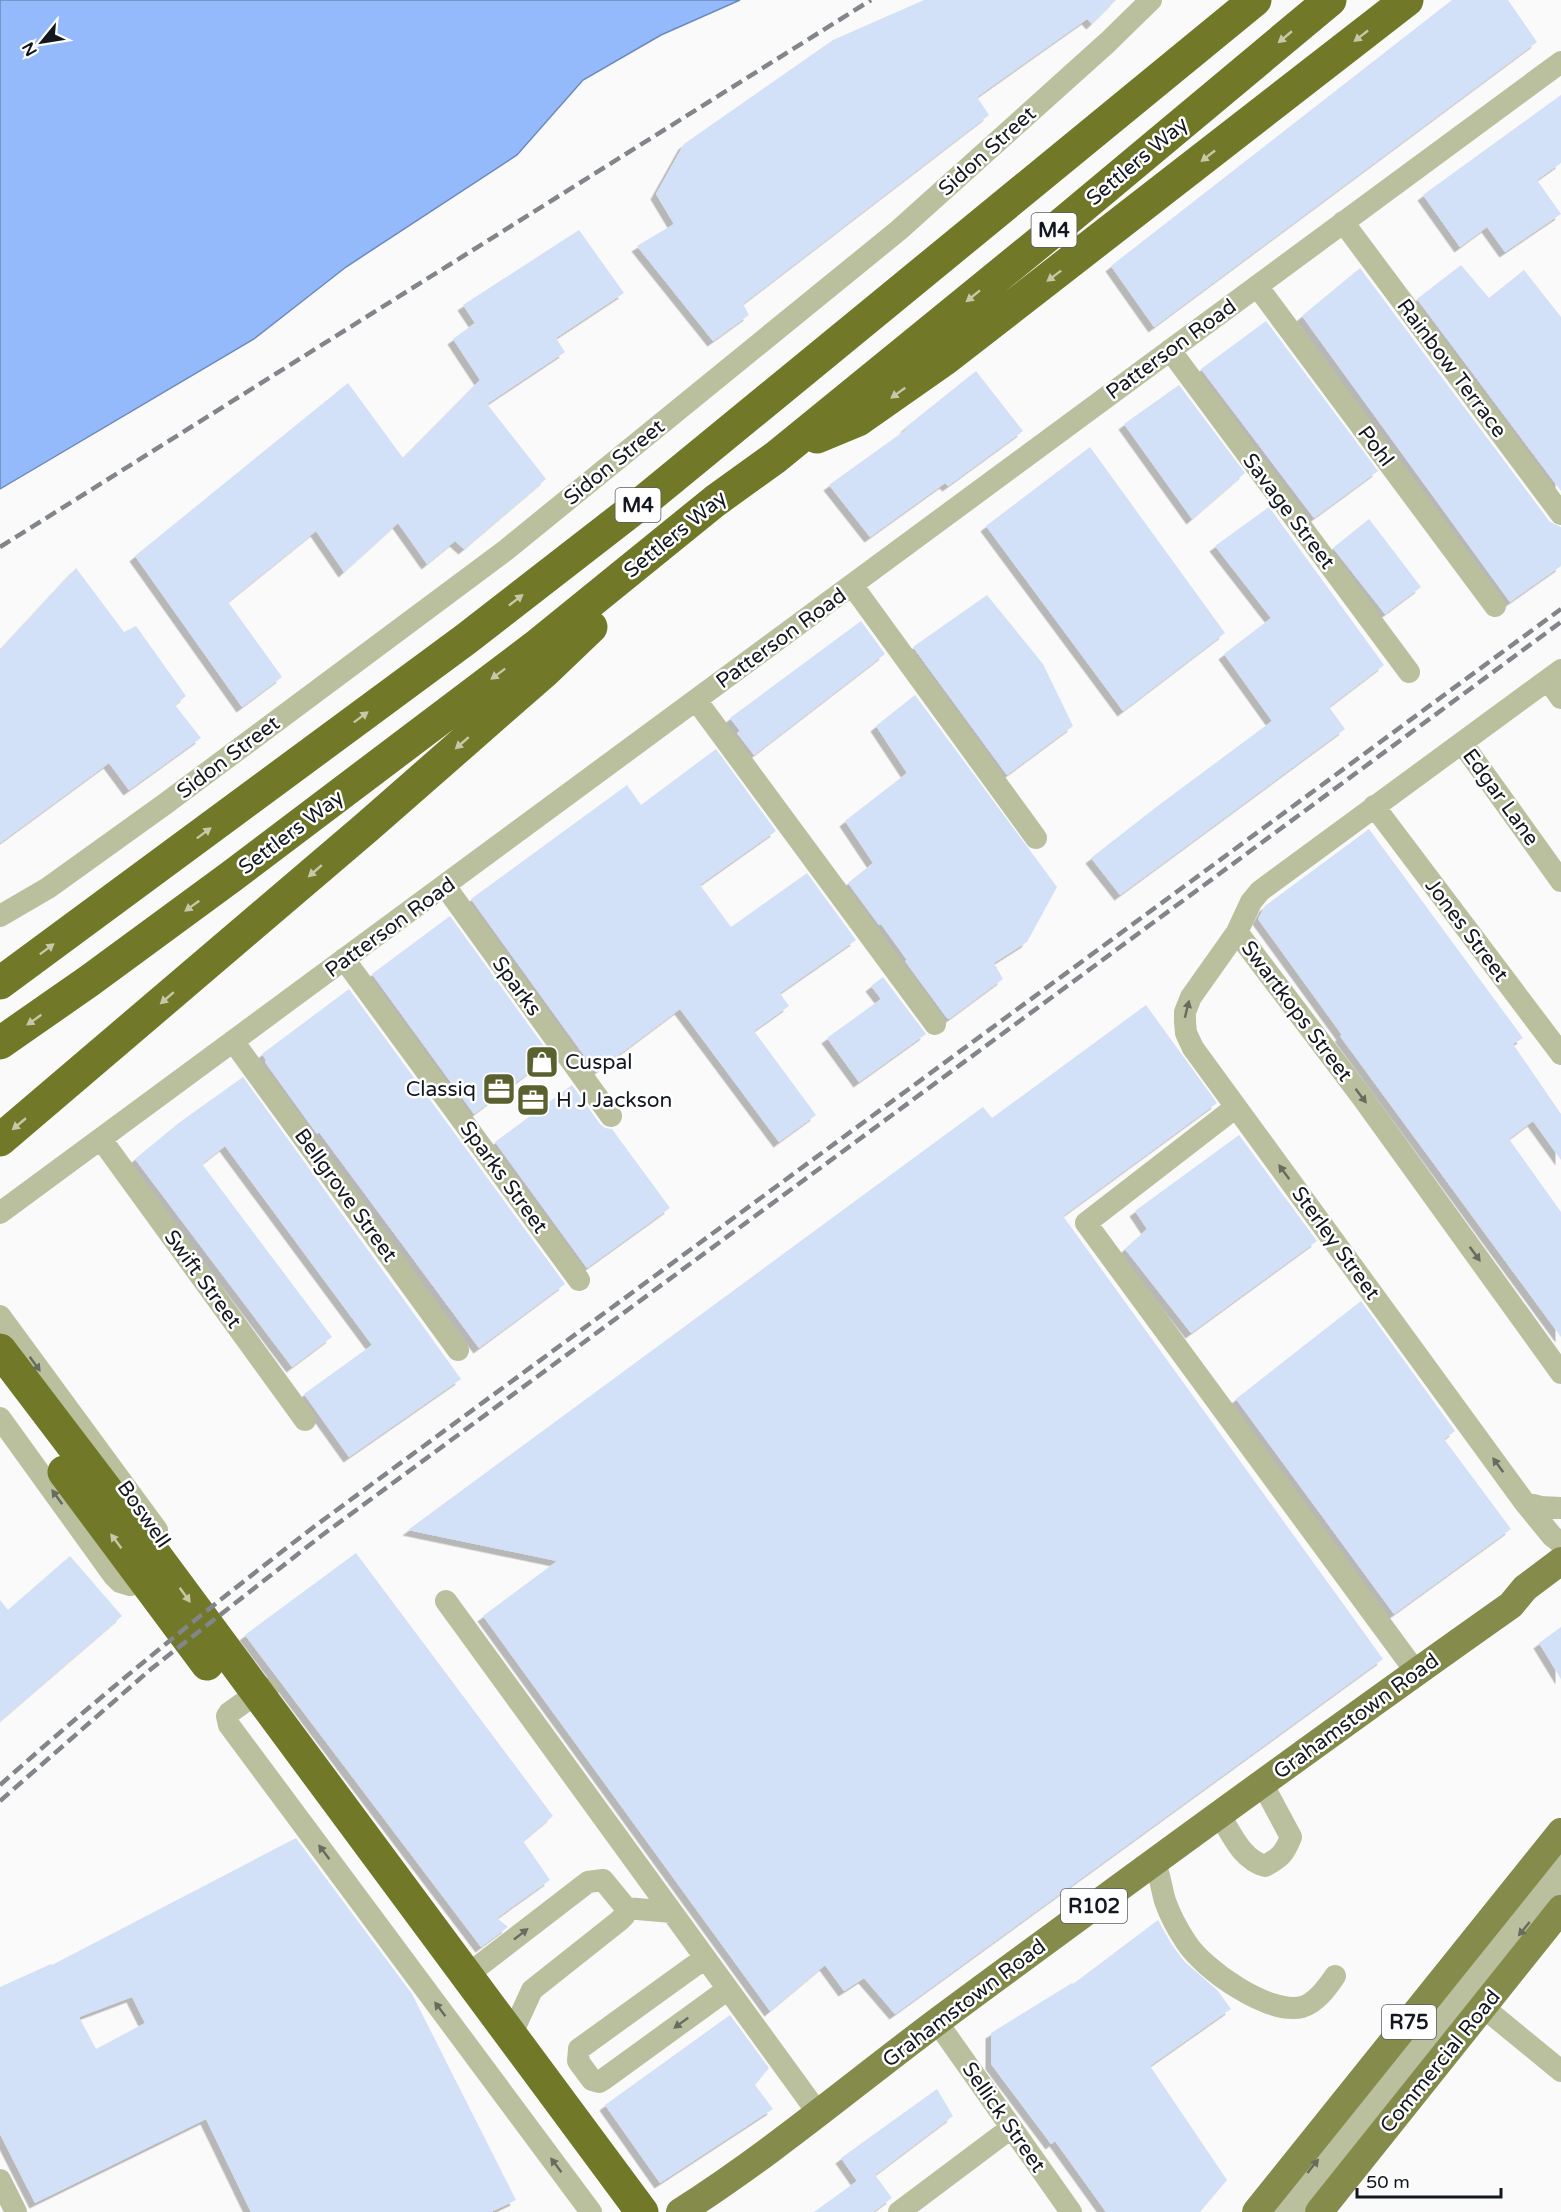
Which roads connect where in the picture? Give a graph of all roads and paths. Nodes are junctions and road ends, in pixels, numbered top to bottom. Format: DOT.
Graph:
graph roads {
  1 [pos="1151,0"];
  2 [pos="1255,0"];
  3 [pos="1330,0"];
  4 [pos="1407,0"];
  5 [pos="1561,62"];
  6 [pos="1343,222"];
  7 [pos="1257,286"];
  8 [pos="1170,350"];
  9 [pos="776,457"];
  10 [pos="715,501"];
  11 [pos="1561,514"];
  12 [pos="852,585"];
  13 [pos="1495,606"];
  14 [pos="1409,672"];
  15 [pos="1557,683"];
  16 [pos="696,700"];
  17 [pos="1462,743"];
  18 [pos="1374,806"];
  19 [pos="1036,838"];
  20 [pos="1561,881"];
  21 [pos="445,886"];
  22 [pos="48,888"];
  23 [pos="0,905"];
  24 [pos="0,916"];
  25 [pos="1237,932"];
  26 [pos="344,959"];
  27 [pos="0,983"];
  28 [pos="936,1024"];
  29 [pos="233,1041"];
  30 [pos="0,1043"];
  31 [pos="1561,1054"];
  32 [pos="1236,1107"];
  33 [pos="611,1116"];
  34 [pos="101,1139"];
  35 [pos="0,1140"];
  36 [pos="0,1214"];
  37 [pos="579,1280"];
  38 [pos="0,1316"];
  39 [pos="0,1345"];
  40 [pos="0,1350"];
  41 [pos="458,1350"];
  42 [pos="1561,1373"];
  43 [pos="12,1383"];
  44 [pos="0,1418"];
  45 [pos="305,1420"];
  46 [pos="1525,1503"];
  47 [pos="1561,1508"];
  48 [pos="1561,1543"];
  49 [pos="1561,1561"];
  50 [pos="1561,1586"];
  51 [pos="446,1601"];
  52 [pos="1511,1605"];
  53 [pos="1416,1672"];
  54 [pos="1262,1783"];
  55 [pos="1219,1814"];
  56 [pos="1561,1832"];
  57 [pos="1561,1857"];
  58 [pos="1155,1861"];
  59 [pos="1561,1883"];
  60 [pos="626,1908"];
  61 [pos="1561,1910"];
  62 [pos="672,1912"];
  63 [pos="705,1958"];
  64 [pos="475,1970"];
  65 [pos="1335,1976"];
  66 [pos="728,1989"];
  67 [pos="1483,2007"];
  68 [pos="936,2022"];
  69 [pos="515,2027"];
  70 [pos="1561,2071"];
  71 [pos="818,2113"];
  72 [pos="1011,2128"];
  73 [pos="0,2180"];
  74 [pos="16,2212"];
  75 [pos="591,2212"];
  76 [pos="614,2212"];
  77 [pos="642,2212"];
  78 [pos="651,2212"];
  79 [pos="680,2212"];
  80 [pos="899,2212"];
  81 [pos="1071,2212"];
  82 [pos="1256,2212"];
  83 [pos="1277,2212"];
  84 [pos="1298,2212"];
  85 [pos="1319,2212"];
  1 -- 22 [label="street, Sidon Street"];
  27 -- 2 [label="highway, M4, one-way"];
  3 -- 9 [label="highway, Settlers Way / M4, one-way"];
  4 -- 9 [label="highway, one-way"];
  5 -- 6 [label="street, Patterson Road"];
  6 -- 7 [label="street, Patterson Road"];
  6 -- 11 [label="street, Rainbow Terrace"];
  7 -- 8 [label="street, Patterson Road"];
  7 -- 13 [label="street, Pohl"];
  8 -- 12 [label="street, Patterson Road"];
  8 -- 14 [label="street, Savage Street"];
  9 -- 10 [label="highway, Settlers Way / M4"];
  10 -- 30 [label="highway, Settlers Way / M4, one-way"];
  10 -- 35 [label="highway, one-way"];
  12 -- 16 [label="street, Patterson Road"];
  12 -- 19 [label="street"];
  15 -- 17 [label="street, Swartkops Street"];
  16 -- 21 [label="street, Patterson Road"];
  16 -- 28 [label="street"];
  17 -- 18 [label="street, Swartkops Street"];
  17 -- 20 [label="street, Edgar Lane"];
  18 -- 25 [label="street, Swartkops Street"];
  18 -- 31 [label="street, Jones Street"];
  21 -- 26 [label="street, Patterson Road"];
  21 -- 33 [label="street, Sparks"];
  22 -- 23 [label="street, Sidon Street"];
  22 -- 24 [label="street, Sidon Street"];
  32 -- 25 [label="street, Sterley Street, one-way"];
  25 -- 42 [label="street, Swartkops Street, one-way"];
  26 -- 29 [label="street, Patterson Road"];
  26 -- 37 [label="street, Sparks Street"];
  29 -- 34 [label="street, Patterson Road"];
  29 -- 41 [label="street, Bellgrove Street"];
  46 -- 32 [label="street, Sterley Street, one-way"];
  32 -- 53 [label="street"];
  34 -- 36 [label="street, Patterson Road"];
  34 -- 45 [label="street, Swift Street"];
  38 -- 44 [label="street, Boswell, one-way"];
  39 -- 43 [label="highway"];
  40 -- 43 [label="highway"];
  76 -- 43 [label="highway, one-way"];
  43 -- 77 [label="highway, one-way"];
  46 -- 47 [label="street"];
  46 -- 48 [label="street, Sterley Street"];
  49 -- 52 [label="main road, Grahamstown Road / R102"];
  50 -- 52 [label="main road, Grahamstown Road / R102"];
  51 -- 62 [label="street"];
  52 -- 53 [label="main road, Grahamstown Road / R102"];
  53 -- 54 [label="main road, Grahamstown Road / R102"];
  54 -- 55 [label="main road, Grahamstown Road / R102"];
  54 -- 55 [label="street"];
  55 -- 58 [label="main road, Grahamstown Road / R102"];
  56 -- 82 [label="main road, R75"];
  83 -- 57 [label="street, one-way"];
  58 -- 65 [label="street"];
  58 -- 68 [label="main road, Grahamstown Road / R102"];
  59 -- 84 [label="street, one-way"];
  60 -- 62 [label="street"];
  64 -- 60 [label="street, one-way"];
  60 -- 69 [label="street"];
  61 -- 67 [label="main road, Commercial Road / R75"];
  62 -- 63 [label="street"];
  63 -- 66 [label="street"];
  66 -- 63 [label="street, one-way"];
  64 -- 69 [label="street"];
  75 -- 64 [label="street, one-way"];
  66 -- 71 [label="street"];
  67 -- 70 [label="street"];
  67 -- 85 [label="main road, Commercial Road / R75"];
  68 -- 71 [label="main road, Grahamstown Road / R102"];
  68 -- 72 [label="street, Sellick Street"];
  69 -- 78 [label="street"];
  71 -- 79 [label="main road, Grahamstown Road / R102"];
  72 -- 80 [label="street"];
  72 -- 81 [label="street, Sellick Street"];
  73 -- 74 [label="street"];
}
